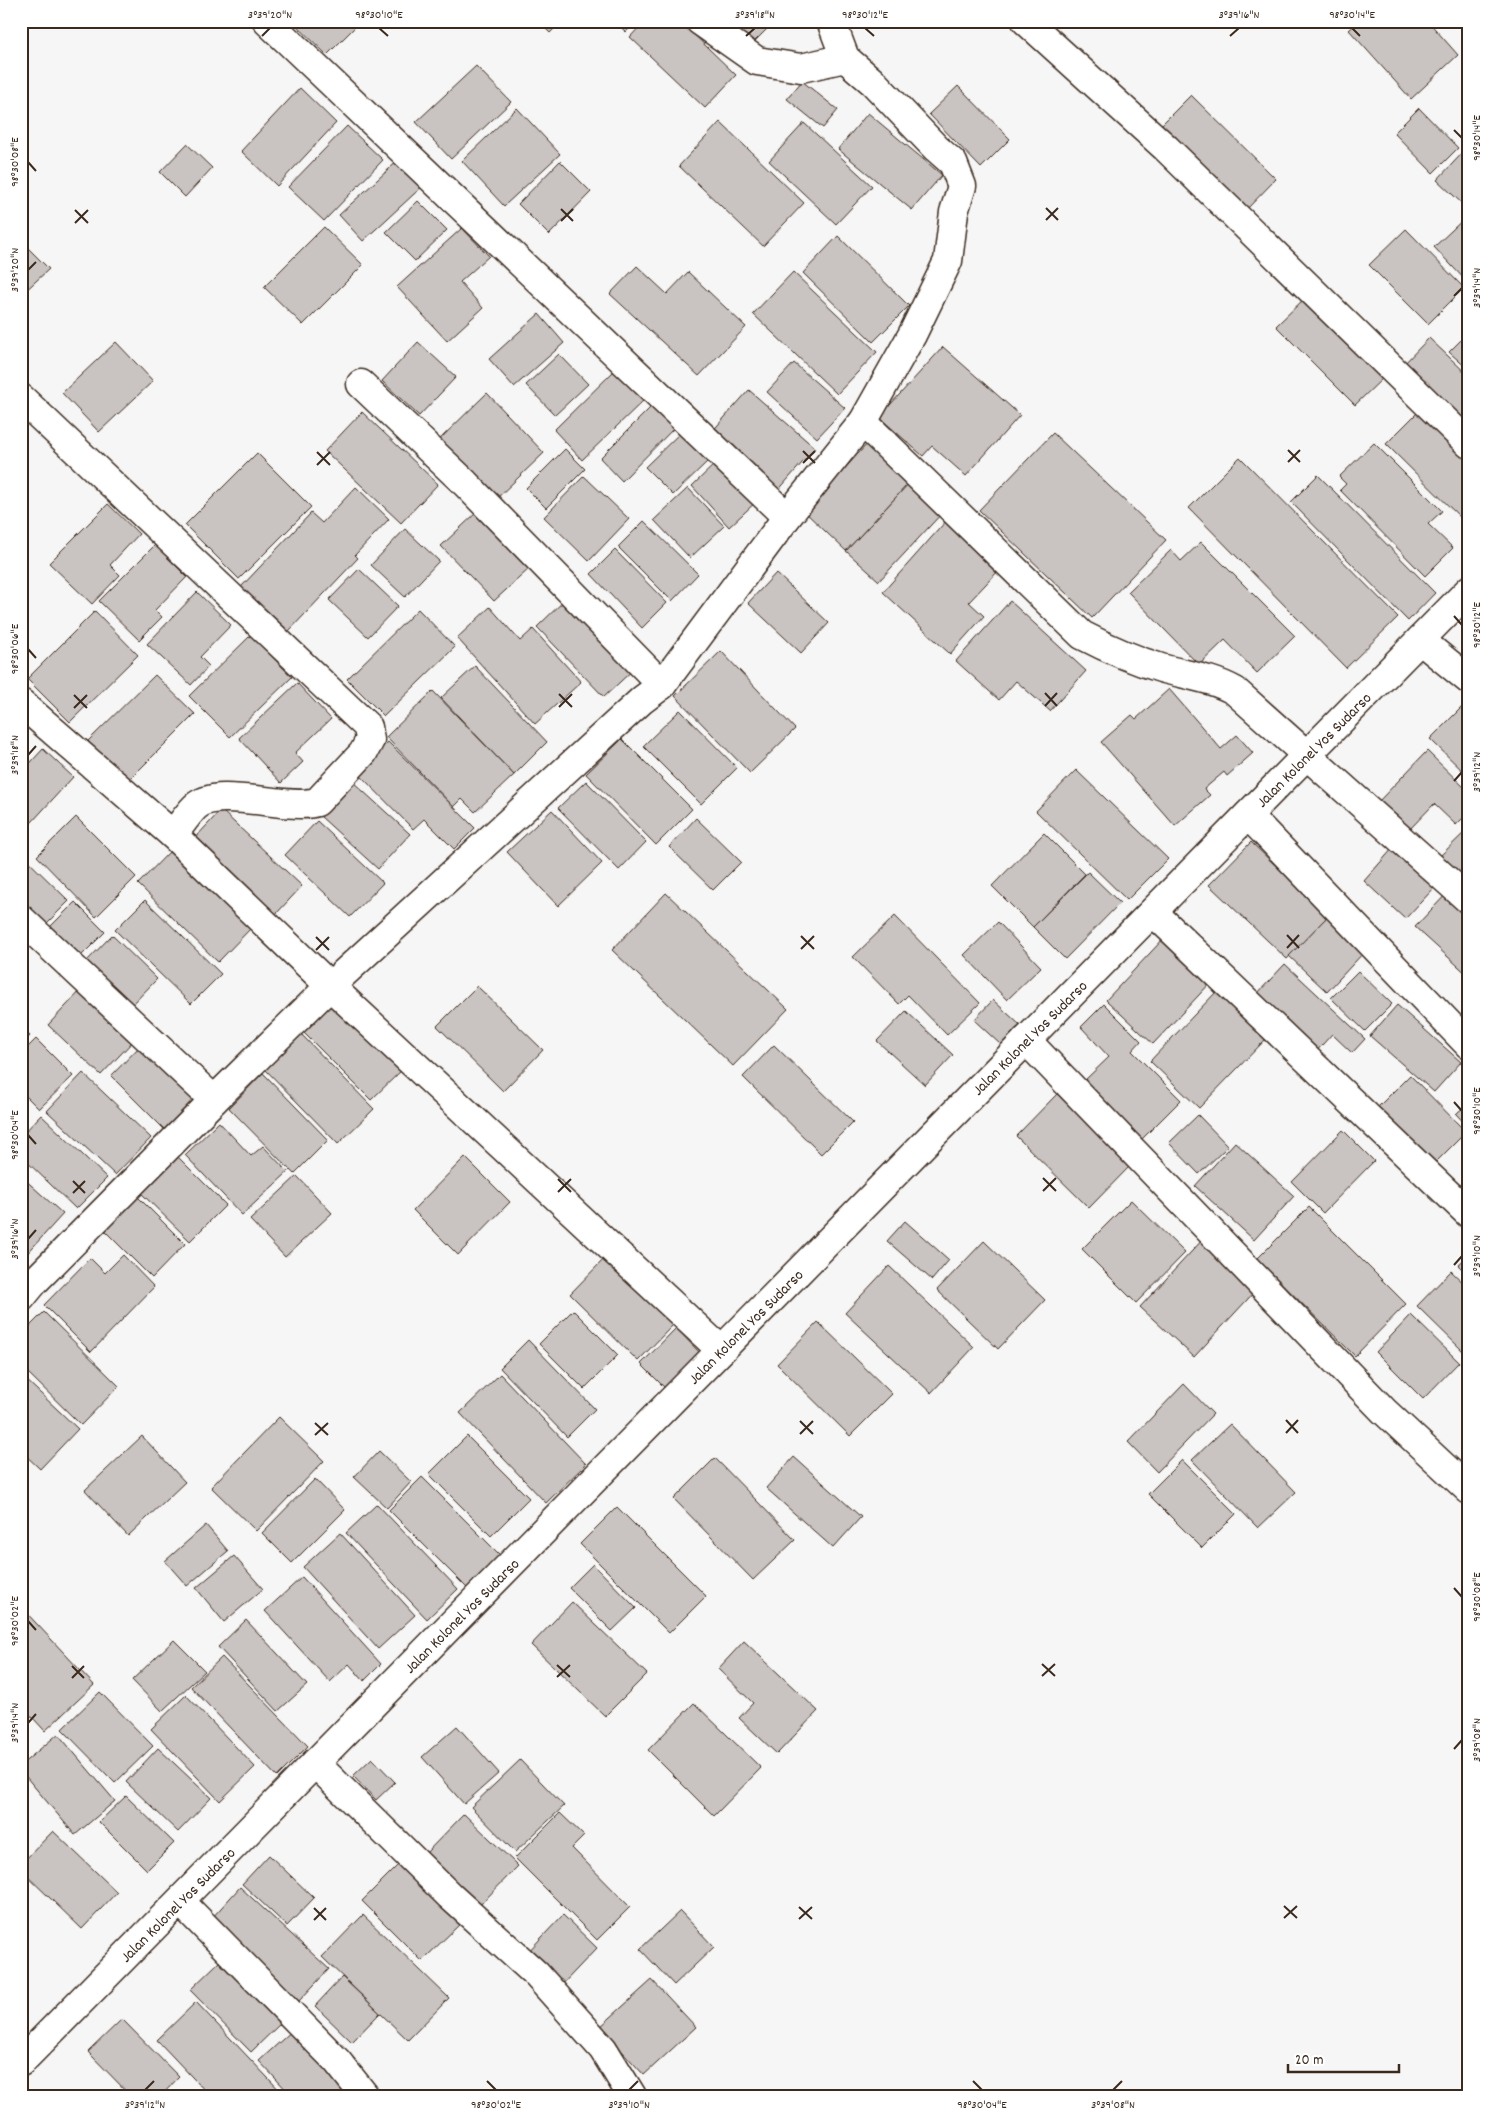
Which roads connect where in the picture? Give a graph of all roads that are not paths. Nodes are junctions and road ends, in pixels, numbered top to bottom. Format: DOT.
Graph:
graph roads {
  1 [pos="267,21"];
  2 [pos="700,21"];
  3 [pos="831,21"];
  4 [pos="1026,21"];
  5 [pos="844,58"];
  6 [pos="361,384"];
  7 [pos="21,398"];
  8 [pos="863,422"];
  9 [pos="1469,444"];
  10 [pos="787,517"];
  11 [pos="1469,590"];
  12 [pos="1420,640"];
  13 [pos="1469,680"];
  14 [pos="662,685"];
  15 [pos="21,704"];
  16 [pos="1307,755"];
  17 [pos="1248,815"];
  18 [pos="173,835"];
  19 [pos="1469,900"];
  20 [pos="1152,912"];
  21 [pos="21,919"];
  22 [pos="330,986"];
  23 [pos="1026,1040"];
  24 [pos="1469,1045"];
  25 [pos="214,1100"];
  26 [pos="1469,1214"];
  27 [pos="26,1283"];
  28 [pos="721,1350"];
  29 [pos="1469,1490"];
  30 [pos="315,1763"];
  31 [pos="180,1901"];
  32 [pos="25,2052"];
  33 [pos="365,2096"];
  34 [pos="632,2096"];
  1 -- 10 [label="street"];
  2 -- 5 [label="street"];
  3 -- 5 [label="street"];
  4 -- 9 [label="street"];
  5 -- 8 [label="street"];
  6 -- 14 [label="street"];
  7 -- 18 [label="street"];
  8 -- 10 [label="street"];
  8 -- 16 [label="street"];
  10 -- 14 [label="street"];
  11 -- 12 [label="street, Jalan Kolonel Yos Sudarso"];
  12 -- 13 [label="street"];
  12 -- 16 [label="street, Jalan Kolonel Yos Sudarso"];
  14 -- 22 [label="street"];
  15 -- 18 [label="street"];
  16 -- 17 [label="street, Jalan Kolonel Yos Sudarso"];
  16 -- 19 [label="street"];
  17 -- 20 [label="street, Jalan Kolonel Yos Sudarso"];
  17 -- 24 [label="street"];
  18 -- 22 [label="street"];
  20 -- 23 [label="street, Jalan Kolonel Yos Sudarso"];
  20 -- 26 [label="street"];
  21 -- 25 [label="street"];
  22 -- 25 [label="street"];
  22 -- 28 [label="street"];
  23 -- 28 [label="street, Jalan Kolonel Yos Sudarso"];
  23 -- 29 [label="street"];
  25 -- 27 [label="street"];
  28 -- 30 [label="street, Jalan Kolonel Yos Sudarso"];
  30 -- 31 [label="street, Jalan Kolonel Yos Sudarso"];
  30 -- 34 [label="street"];
  31 -- 32 [label="street, Jalan Kolonel Yos Sudarso"];
  31 -- 33 [label="street"];
}
